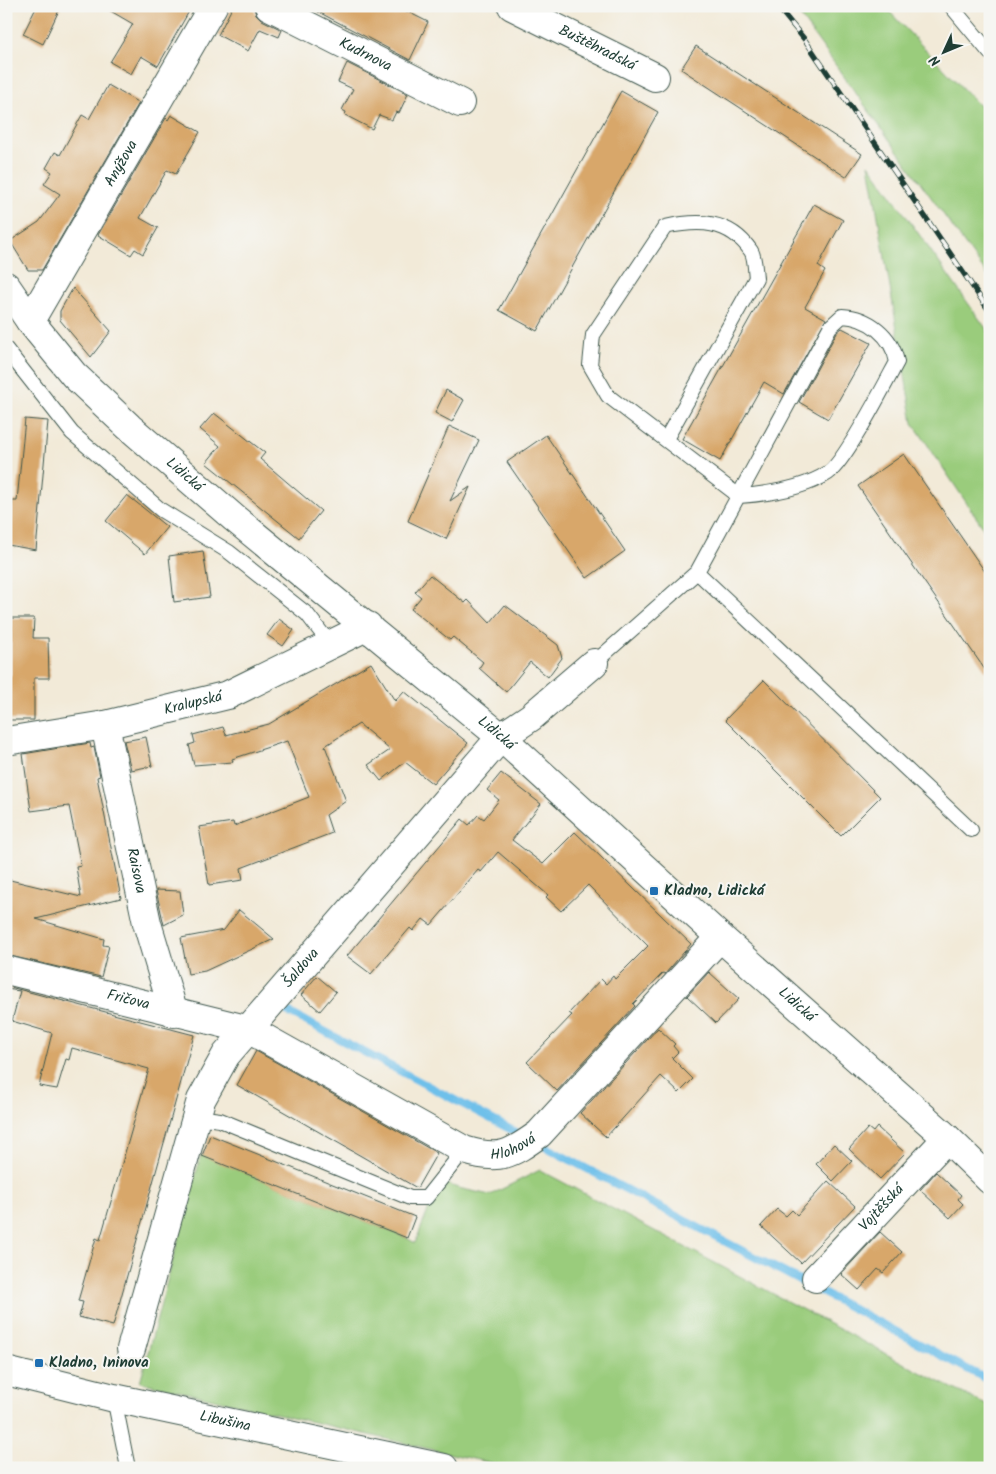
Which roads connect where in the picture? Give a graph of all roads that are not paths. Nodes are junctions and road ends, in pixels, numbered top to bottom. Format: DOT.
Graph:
graph roads {
  1 [pos="213,6"];
  2 [pos="269,6"];
  3 [pos="512,6"];
  4 [pos="951,6"];
  5 [pos="990,53"];
  6 [pos="654,77"];
  7 [pos="460,102"];
  8 [pos="6,286"];
  9 [pos="30,321"];
  10 [pos="6,349"];
  11 [pos="666,439"];
  12 [pos="739,496"];
  13 [pos="697,572"];
  14 [pos="368,626"];
  15 [pos="330,644"];
  16 [pos="594,663"];
  17 [pos="105,725"];
  18 [pos="501,737"];
  19 [pos="6,741"];
  20 [pos="971,830"];
  21 [pos="720,937"];
  22 [pos="6,970"];
  23 [pos="174,1013"];
  24 [pos="250,1030"];
  25 [pos="197,1117"];
  26 [pos="947,1138"];
  27 [pos="464,1150"];
  28 [pos="990,1180"];
  29 [pos="816,1278"];
  30 [pos="131,1348"];
  31 [pos="6,1371"];
  32 [pos="114,1398"];
  33 [pos="396,1463"];
  34 [pos="128,1468"];
  35 [pos="444,1468"];
  1 -- 9 [label="street, Anýžova"];
  2 -- 7 [label="street, Kudrnova"];
  3 -- 6 [label="street, Buštěhradská"];
  4 -- 5 [label="lane"];
  8 -- 9 [label="street, Lidická"];
  9 -- 14 [label="street, Lidická"];
  10 -- 15 [label="lane"];
  11 -- 11 [label="lane"];
  11 -- 12 [label="lane"];
  12 -- 12 [label="lane"];
  12 -- 13 [label="lane"];
  13 -- 16 [label="lane"];
  13 -- 20 [label="lane"];
  14 -- 15 [label="street, Kralupská"];
  14 -- 18 [label="street, Lidická"];
  15 -- 17 [label="street, Kralupská"];
  16 -- 18 [label="street, Šaldova"];
  17 -- 19 [label="street, Kralupská"];
  17 -- 23 [label="street, Raisova"];
  18 -- 21 [label="street, Lidická"];
  18 -- 24 [label="street, Šaldova"];
  21 -- 26 [label="street, Lidická"];
  21 -- 27 [label="street, Hlohová"];
  22 -- 23 [label="street, Fričova"];
  23 -- 24 [label="street, Fričova"];
  24 -- 25 [label="street, Šaldova"];
  24 -- 27 [label="street, Hlohová"];
  25 -- 27 [label="lane"];
  25 -- 30 [label="street, Šaldova"];
  26 -- 28 [label="street, Lidická"];
  26 -- 29 [label="street, Vojtěšská"];
  31 -- 32 [label="street, Libušina"];
  32 -- 33 [label="street, Libušina"];
  32 -- 34 [label="lane"];
  33 -- 35 [label="street, Libušina"];
}
